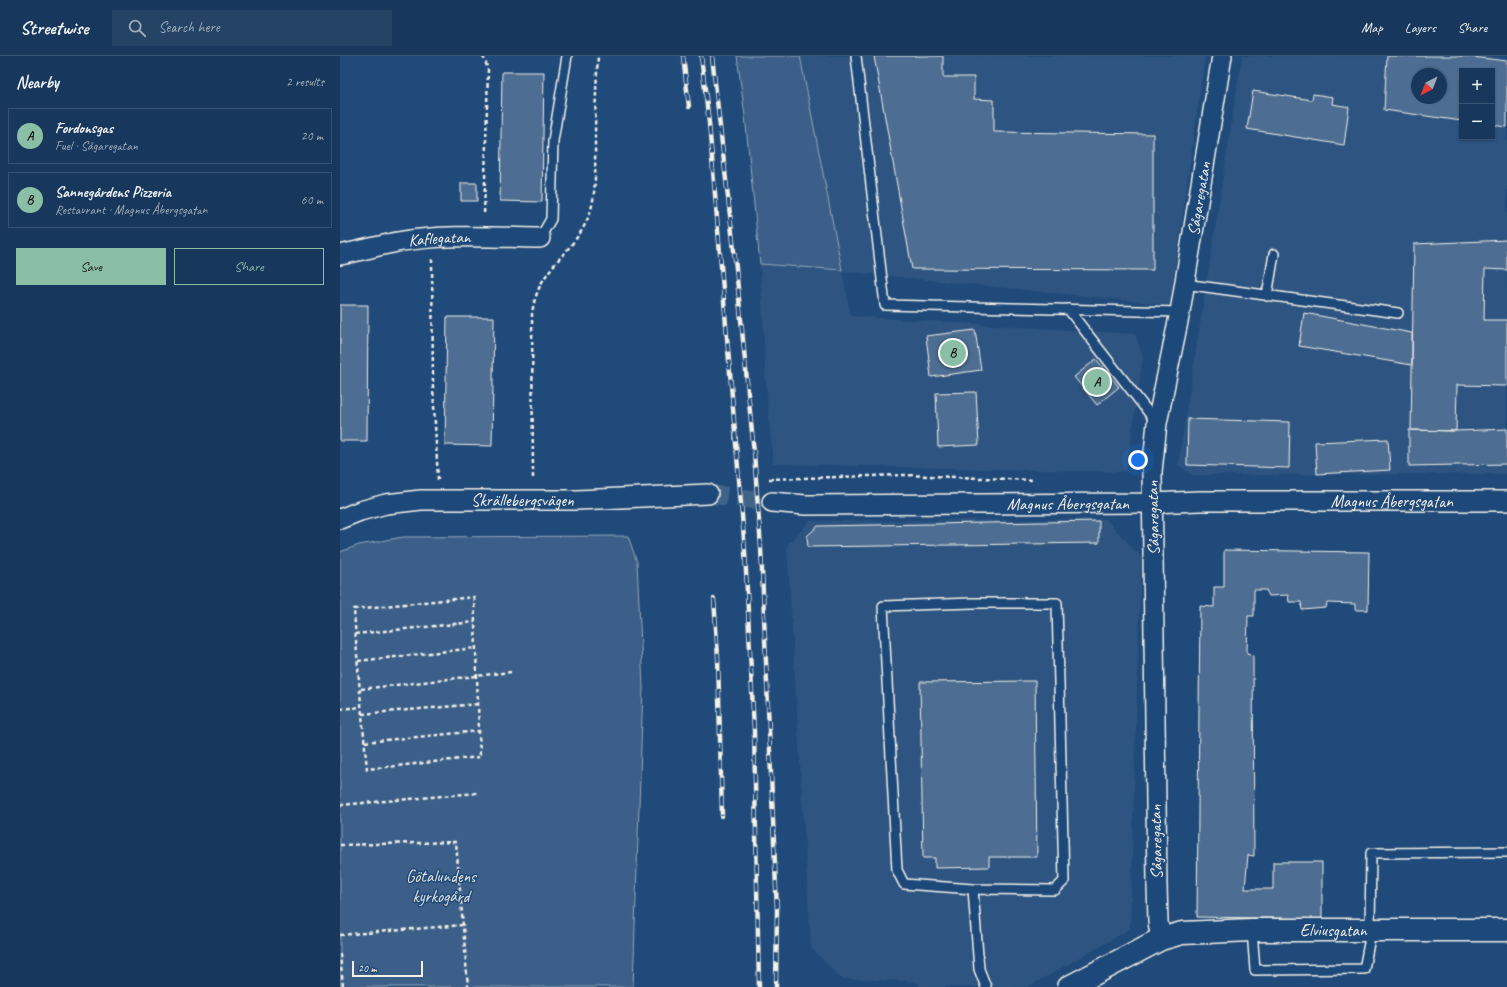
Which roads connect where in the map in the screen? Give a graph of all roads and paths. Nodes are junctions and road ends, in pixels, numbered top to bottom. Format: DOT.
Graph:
graph roads {
  1 [pos="483,56"];
  2 [pos="567,56"];
  3 [pos="598,56"];
  4 [pos="856,56"];
  5 [pos="1222,56"];
  6 [pos="483,237"];
  7 [pos="540,238"];
  8 [pos="428,239"];
  9 [pos="1274,254"];
  10 [pos="340,255"];
  11 [pos="1184,284"];
  12 [pos="1267,296"];
  13 [pos="1068,309"];
  14 [pos="1180,312"];
  15 [pos="1398,313"];
  16 [pos="1157,423"];
  17 [pos="438,480"];
  18 [pos="533,481"];
  19 [pos="708,494"];
  20 [pos="1507,501"];
  21 [pos="772,502"];
  22 [pos="1153,503"];
  23 [pos="340,519"];
  24 [pos="476,622"];
  25 [pos="355,634"];
  26 [pos="475,648"];
  27 [pos="358,661"];
  28 [pos="510,672"];
  29 [pos="477,675"];
  30 [pos="361,689"];
  31 [pos="478,704"];
  32 [pos="361,707"];
  33 [pos="340,709"];
  34 [pos="362,714"];
  35 [pos="479,732"];
  36 [pos="365,742"];
  37 [pos="477,793"];
  38 [pos="340,805"];
  39 [pos="340,845"];
  40 [pos="1507,852"];
  41 [pos="973,889"];
  42 [pos="463,925"];
  43 [pos="1252,930"];
  44 [pos="1370,930"];
  45 [pos="1507,930"];
  46 [pos="340,935"];
  47 [pos="1161,939"];
  48 [pos="340,954"];
  49 [pos="343,987"];
  50 [pos="468,987"];
  51 [pos="986,987"];
  52 [pos="1069,987"];
  1 -- 6 [label="path"];
  2 -- 7 [label="lane"];
  3 -- 18 [label="path"];
  4 -- 13 [label="lane"];
  5 -- 11 [label="street, Sågaregatan"];
  6 -- 7 [label="street, Kaflegatan"];
  6 -- 8 [label="street, Kaflegatan"];
  8 -- 10 [label="street, Kaflegatan"];
  8 -- 17 [label="path"];
  9 -- 12 [label="lane"];
  11 -- 12 [label="lane"];
  11 -- 14 [label="street, Sågaregatan"];
  12 -- 15 [label="lane"];
  13 -- 14 [label="lane"];
  13 -- 16 [label="lane"];
  14 -- 16 [label="street, Sågaregatan"];
  16 -- 22 [label="street, Sågaregatan"];
  19 -- 23 [label="street, Skrällebergsvägen"];
  20 -- 22 [label="street, Magnus Åbergsgatan"];
  21 -- 22 [label="street, Magnus Åbergsgatan"];
  22 -- 47 [label="street, Sågaregatan"];
  24 -- 25 [label="path"];
  24 -- 25 [label="path"];
  24 -- 26 [label="path"];
  25 -- 27 [label="path"];
  26 -- 27 [label="path"];
  26 -- 29 [label="path"];
  27 -- 30 [label="path"];
  28 -- 29 [label="path"];
  29 -- 30 [label="path"];
  29 -- 31 [label="path"];
  30 -- 32 [label="path"];
  31 -- 34 [label="path"];
  31 -- 35 [label="path"];
  32 -- 33 [label="path"];
  32 -- 34 [label="path"];
  34 -- 36 [label="path"];
  35 -- 36 [label="path"];
  35 -- 36 [label="path"];
  37 -- 38 [label="path"];
  39 -- 42 [label="path"];
  40 -- 44 [label="lane"];
  41 -- 41 [label="lane"];
  41 -- 51 [label="lane"];
  42 -- 46 [label="path"];
  42 -- 50 [label="path"];
  43 -- 44 [label="street, Elviusgatan"];
  43 -- 44 [label="lane"];
  43 -- 47 [label="street, Elviusgatan"];
  44 -- 45 [label="street, Elviusgatan"];
  47 -- 52 [label="street, Elviusgatan"];
  48 -- 49 [label="path"];
}
